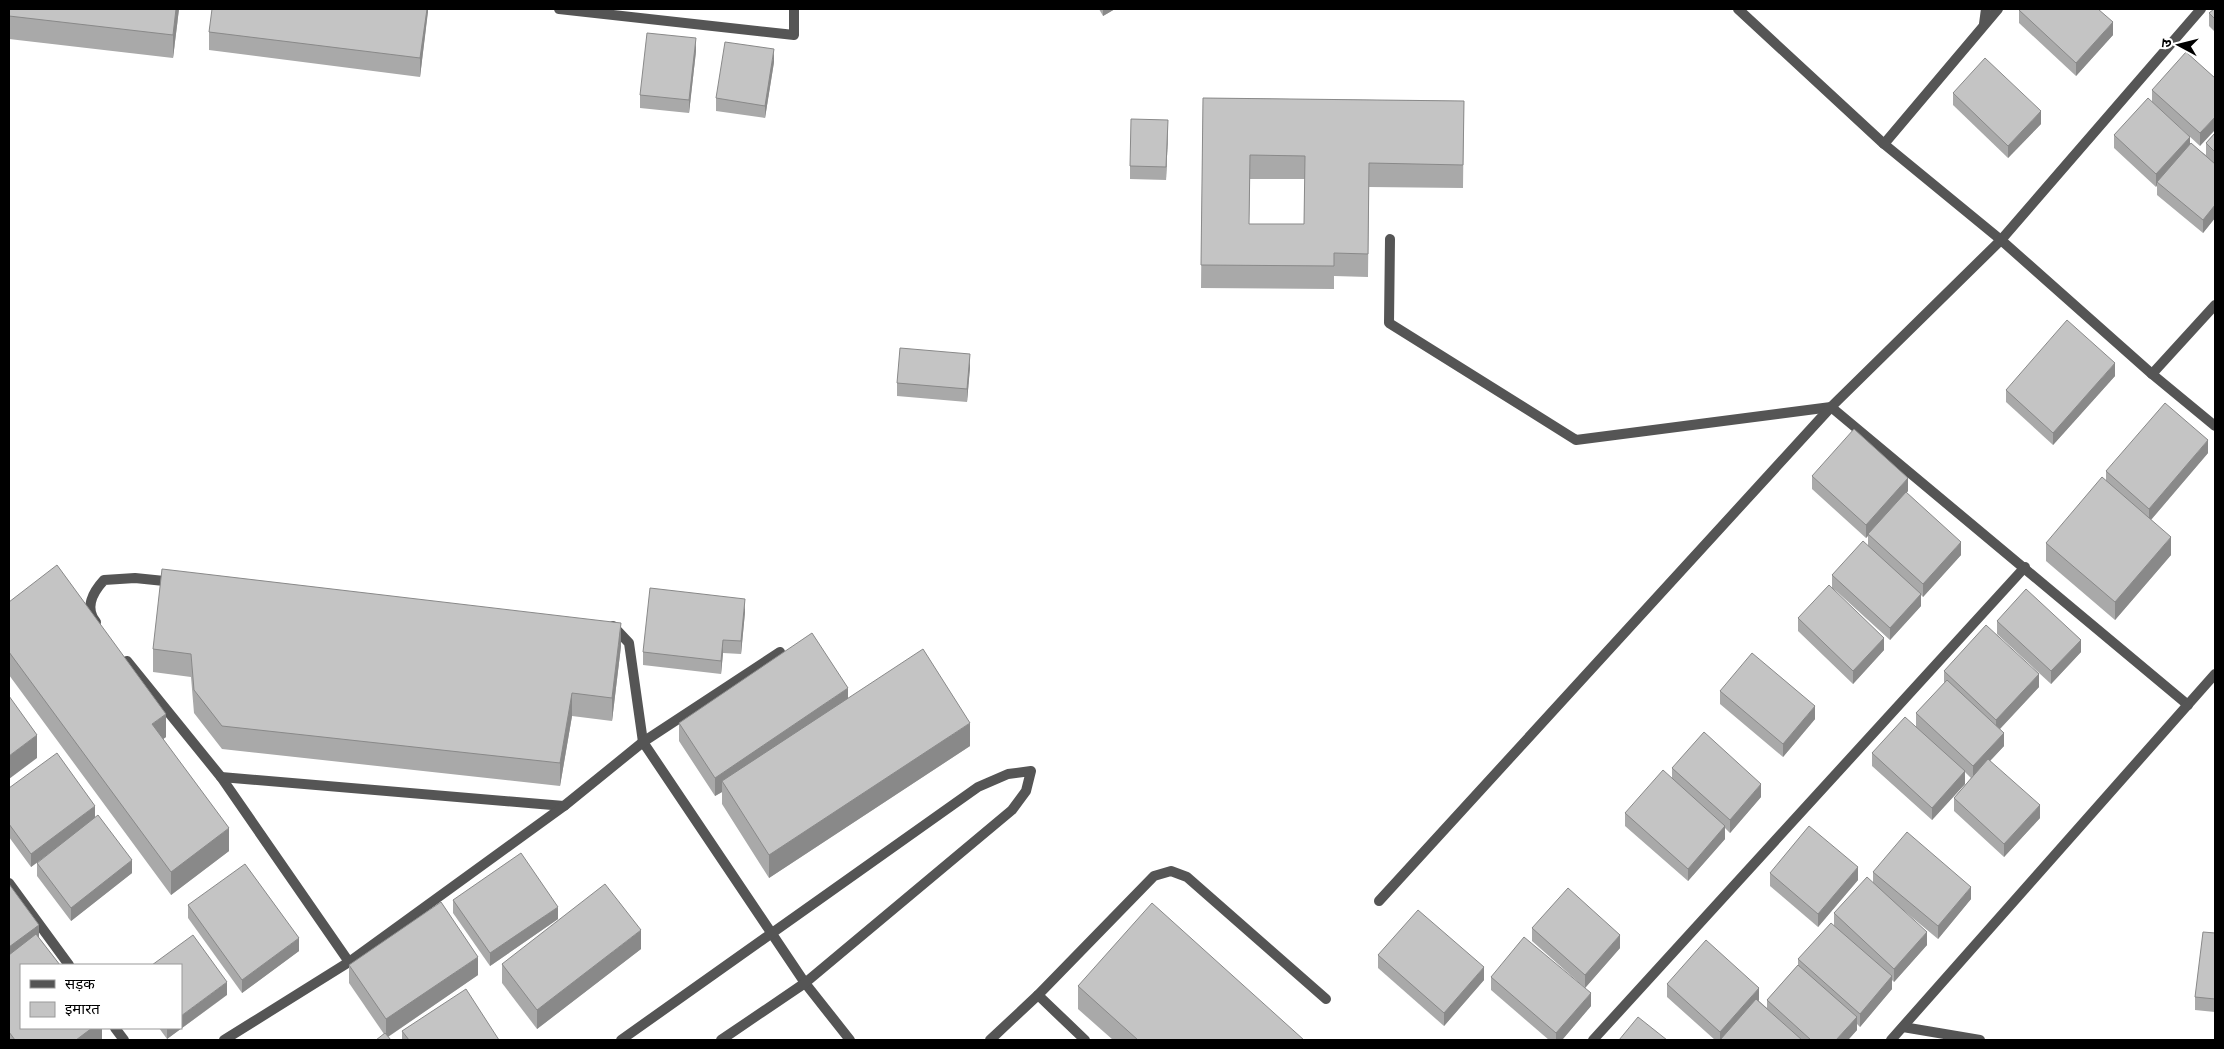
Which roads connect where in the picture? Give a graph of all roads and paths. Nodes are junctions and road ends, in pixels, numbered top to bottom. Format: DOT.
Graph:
graph roads {
  1 [pos="559,9"];
  2 [pos="794,9"];
  3 [pos="1738,9"];
  4 [pos="1986,9"];
  5 [pos="1998,9"];
  6 [pos="2201,9"];
  7 [pos="1984,24"];
  8 [pos="1884,144"];
  9 [pos="1390,239"];
  10 [pos="2001,240"];
  11 [pos="2215,305"];
  12 [pos="2152,374"];
  13 [pos="1831,407"];
  14 [pos="2215,426"];
  15 [pos="2025,567"];
  16 [pos="185,583"];
  17 [pos="599,622"];
  18 [pos="104,633"];
  19 [pos="780,652"];
  20 [pos="123,656"];
  21 [pos="2215,674"];
  22 [pos="2188,704"];
  23 [pos="644,742"];
  24 [pos="220,777"];
  25 [pos="564,806"];
  26 [pos="9,883"];
  27 [pos="1379,901"];
  28 [pos="772,933"];
  29 [pos="349,962"];
  30 [pos="68,964"];
  31 [pos="805,983"];
  32 [pos="1038,994"];
  33 [pos="1326,999"];
  34 [pos="1903,1027"];
  35 [pos="116,1029"];
  36 [pos="124,1040"];
  37 [pos="224,1040"];
  38 [pos="621,1040"];
  39 [pos="721,1040"];
  40 [pos="850,1040"];
  41 [pos="990,1040"];
  42 [pos="1085,1040"];
  43 [pos="1593,1040"];
  44 [pos="1891,1040"];
  45 [pos="1980,1040"];
  1 -- 2 [label="street"];
  3 -- 8 [label="street"];
  4 -- 7 [label="street"];
  5 -- 7 [label="street"];
  6 -- 10 [label="street"];
  7 -- 8 [label="street"];
  8 -- 10 [label="street"];
  9 -- 13 [label="street"];
  10 -- 12 [label="street"];
  10 -- 13 [label="street"];
  11 -- 12 [label="street"];
  12 -- 14 [label="street"];
  13 -- 15 [label="street"];
  13 -- 27 [label="street"];
  15 -- 22 [label="street"];
  15 -- 43 [label="street"];
  16 -- 18 [label="street"];
  17 -- 23 [label="street"];
  19 -- 23 [label="street"];
  20 -- 24 [label="street"];
  21 -- 22 [label="street"];
  22 -- 34 [label="street"];
  23 -- 25 [label="street"];
  23 -- 28 [label="street"];
  24 -- 25 [label="street"];
  24 -- 29 [label="street"];
  25 -- 29 [label="street"];
  26 -- 30 [label="street"];
  28 -- 31 [label="street"];
  28 -- 31 [label="street"];
  28 -- 38 [label="street"];
  29 -- 37 [label="street"];
  31 -- 39 [label="street"];
  31 -- 40 [label="street"];
  32 -- 33 [label="street"];
  32 -- 41 [label="street"];
  32 -- 42 [label="street"];
  34 -- 44 [label="street"];
  34 -- 45 [label="street"];
  35 -- 36 [label="street"];
}
